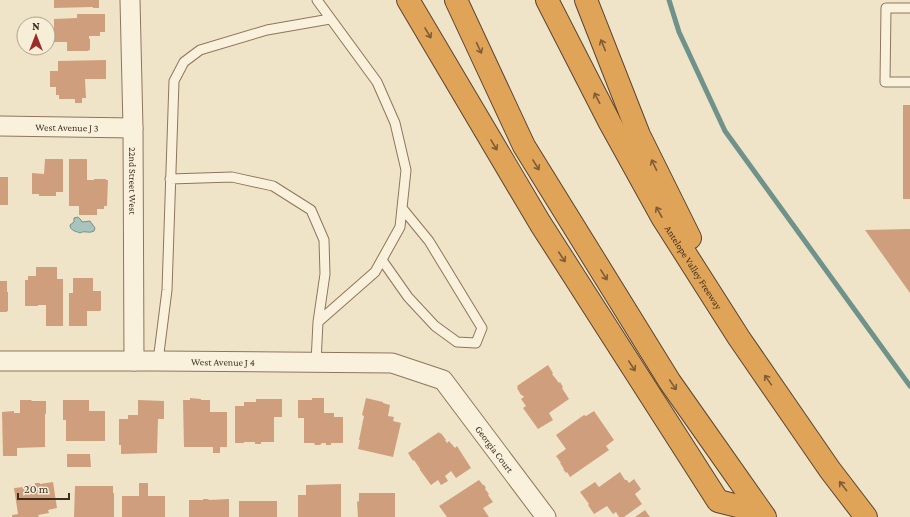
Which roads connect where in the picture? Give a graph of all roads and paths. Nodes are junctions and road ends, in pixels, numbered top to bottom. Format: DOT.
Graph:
graph roads {
  1 [pos="130,0"];
  2 [pos="317,0"];
  3 [pos="408,0"];
  4 [pos="456,0"];
  5 [pos="547,0"];
  6 [pos="586,0"];
  7 [pos="910,8"];
  8 [pos="330,18"];
  9 [pos="910,82"];
  10 [pos="0,126"];
  11 [pos="133,128"];
  12 [pos="170,179"];
  13 [pos="402,208"];
  14 [pos="382,260"];
  15 [pos="318,322"];
  16 [pos="739,338"];
  17 [pos="134,361"];
  18 [pos="158,361"];
  19 [pos="0,362"];
  20 [pos="316,362"];
  21 [pos="443,380"];
  22 [pos="763,515"];
  23 [pos="546,517"];
  24 [pos="866,517"];
  1 -- 11 [label="street, 22nd Street West"];
  2 -- 8 [label="lane"];
  3 -- 22 [label="highway, one-way"];
  4 -- 22 [label="highway, one-way"];
  16 -- 5 [label="highway, Antelope Valley Freeway, one-way"];
  16 -- 6 [label="highway, one-way"];
  7 -- 9 [label="lane"];
  8 -- 12 [label="lane"];
  8 -- 13 [label="lane"];
  10 -- 11 [label="street, West Avenue J 3"];
  11 -- 17 [label="street, 22nd Street West"];
  12 -- 15 [label="lane"];
  12 -- 18 [label="lane"];
  13 -- 14 [label="lane"];
  13 -- 14 [label="lane"];
  14 -- 15 [label="lane"];
  15 -- 20 [label="lane"];
  24 -- 16 [label="highway, Antelope Valley Freeway, one-way"];
  17 -- 18 [label="street, West Avenue J 4"];
  17 -- 19 [label="street, West Avenue J 4"];
  18 -- 20 [label="street, West Avenue J 4"];
  20 -- 21 [label="street, West Avenue J 4"];
  21 -- 23 [label="street, Georgia Court"];
}
